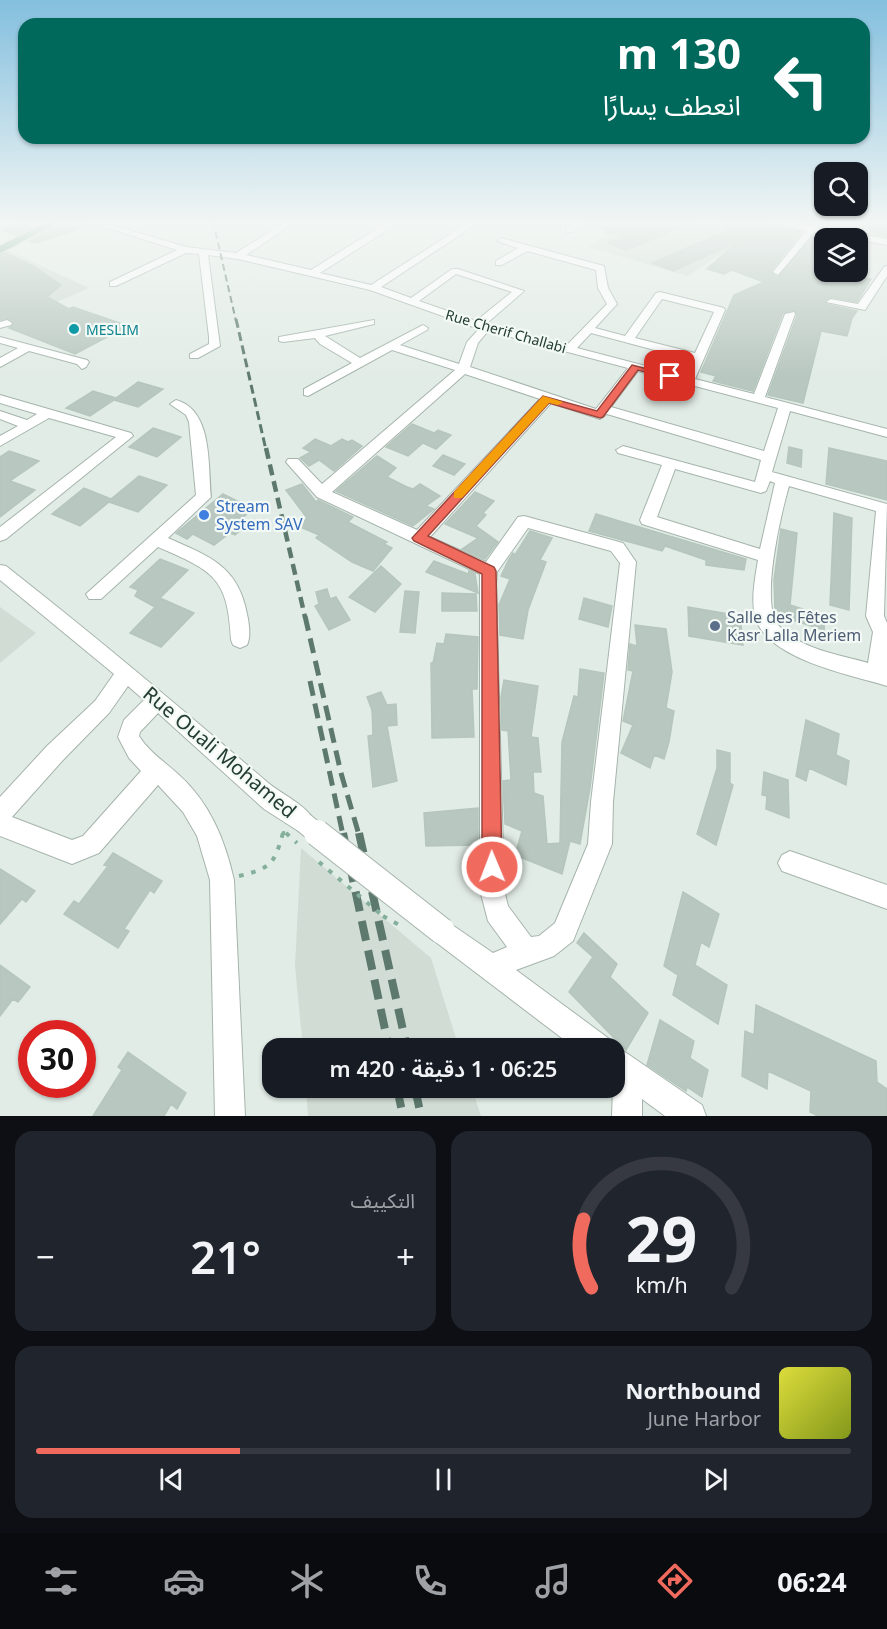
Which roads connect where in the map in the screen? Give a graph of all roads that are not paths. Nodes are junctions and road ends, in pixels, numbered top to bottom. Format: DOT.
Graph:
graph roads {
  1 [pos="136,273"];
  2 [pos="206,273"];
  3 [pos="313,273"];
  4 [pos="396,273"];
  5 [pos="450,273"];
  6 [pos="460,273"];
  7 [pos="602,273"];
  8 [pos="884,273"];
  9 [pos="113,284"];
  10 [pos="373,288"];
  11 [pos="831,302"];
  12 [pos="410,303"];
  13 [pos="790,315"];
  14 [pos="370,322"];
  15 [pos="482,326"];
  16 [pos="423,328"];
  17 [pos="590,330"];
  18 [pos="318,334"];
  19 [pos="283,339"];
  20 [pos="0,340"];
  21 [pos="628,340"];
  22 [pos="391,346"];
  23 [pos="27,348"];
  24 [pos="570,349"];
  25 [pos="194,356"];
  26 [pos="699,358"];
  27 [pos="0,363"];
  28 [pos="360,363"];
  29 [pos="82,365"];
  30 [pos="635,367"];
  31 [pos="463,369"];
  32 [pos="688,381"];
  33 [pos="308,392"];
  34 [pos="0,399"];
  35 [pos="547,399"];
  36 [pos="758,399"];
  37 [pos="176,404"];
  38 [pos="785,408"];
  39 [pos="603,409"];
  40 [pos="48,413"];
  41 [pos="0,416"];
  42 [pos="29,425"];
  43 [pos="887,433"];
  44 [pos="0,442"];
  45 [pos="623,450"];
  46 [pos="768,457"];
  47 [pos="293,462"];
  48 [pos="670,463"];
  49 [pos="764,475"];
  50 [pos="783,480"];
  51 [pos="322,493"];
  52 [pos="886,509"];
  53 [pos="0,535"];
  54 [pos="419,538"];
  55 [pos="156,540"];
  56 [pos="767,557"];
  57 [pos="0,571"];
  58 [pos="489,571"];
  59 [pos="95,594"];
  60 [pos="240,640"];
  61 [pos="126,672"];
  62 [pos="882,676"];
  63 [pos="158,700"];
  64 [pos="155,772"];
  65 [pos="0,814"];
  66 [pos="0,824"];
  67 [pos="790,863"];
  68 [pos="887,897"];
  69 [pos="526,952"];
  70 [pos="494,967"];
  71 [pos="585,1038"];
  72 [pos="625,1070"];
  73 [pos="625,1098"];
  74 [pos="230,1116"];
  75 [pos="627,1116"];
  76 [pos="692,1116"];
  1 -- 9 [label="street"];
  2 -- 25 [label="street"];
  3 -- 10 [label="street, Rue Cherif Challabi"];
  4 -- 10 [label="street"];
  5 -- 12 [label="street"];
  6 -- 15 [label="street"];
  7 -- 17 [label="street"];
  8 -- 11 [label="street"];
  10 -- 12 [label="street, Rue Cherif Challabi"];
  12 -- 15 [label="street, Rue Cherif Challabi"];
  13 -- 36 [label="street"];
  14 -- 18 [label="street"];
  15 -- 24 [label="street, Rue Cherif Challabi"];
  15 -- 31 [label="street"];
  16 -- 22 [label="street"];
  17 -- 21 [label="street"];
  17 -- 24 [label="street"];
  18 -- 19 [label="street"];
  18 -- 28 [label="street"];
  20 -- 23 [label="street"];
  21 -- 26 [label="street"];
  21 -- 26 [label="street"];
  22 -- 28 [label="street"];
  22 -- 31 [label="street"];
  23 -- 27 [label="street"];
  23 -- 29 [label="street"];
  24 -- 30 [label="street, Rue Cherif Challabi"];
  26 -- 32 [label="street"];
  28 -- 33 [label="street"];
  30 -- 32 [label="street, Rue Cherif Challabi"];
  30 -- 39 [label="street"];
  31 -- 35 [label="street"];
  31 -- 51 [label="street"];
  32 -- 36 [label="street, Rue Cherif Challabi"];
  34 -- 40 [label="street"];
  35 -- 39 [label="street"];
  35 -- 54 [label="street"];
  36 -- 38 [label="street, Rue Cherif Challabi"];
  37 -- 55 [label="street"];
  38 -- 43 [label="street, Rue Cherif Challabi"];
  38 -- 46 [label="street"];
  39 -- 46 [label="street"];
  40 -- 42 [label="street"];
  40 -- 53 [label="street"];
  41 -- 42 [label="street"];
  42 -- 44 [label="street"];
  45 -- 48 [label="street"];
  46 -- 49 [label="street"];
  47 -- 51 [label="street"];
  48 -- 49 [label="street"];
  48 -- 56 [label="street"];
  49 -- 50 [label="street"];
  50 -- 52 [label="street"];
  50 -- 56 [label="street"];
  51 -- 54 [label="street"];
  52 -- 62 [label="street"];
  54 -- 58 [label="street"];
  55 -- 59 [label="street"];
  55 -- 60 [label="street"];
  56 -- 62 [label="street"];
  57 -- 61 [label="street, Rue Ouali Mohamed"];
  58 -- 69 [label="street"];
  58 -- 69 [label="street"];
  61 -- 63 [label="street, Rue Ouali Mohamed"];
  61 -- 65 [label="street"];
  63 -- 64 [label="street"];
  63 -- 70 [label="street, Rue Ouali Mohamed, bridge"];
  64 -- 66 [label="street"];
  64 -- 74 [label="street"];
  67 -- 68 [label="street"];
  69 -- 70 [label="street"];
  70 -- 71 [label="street, Rue Ouali Mohamed"];
  72 -- 76 [label="street"];
  73 -- 75 [label="street"];
}
